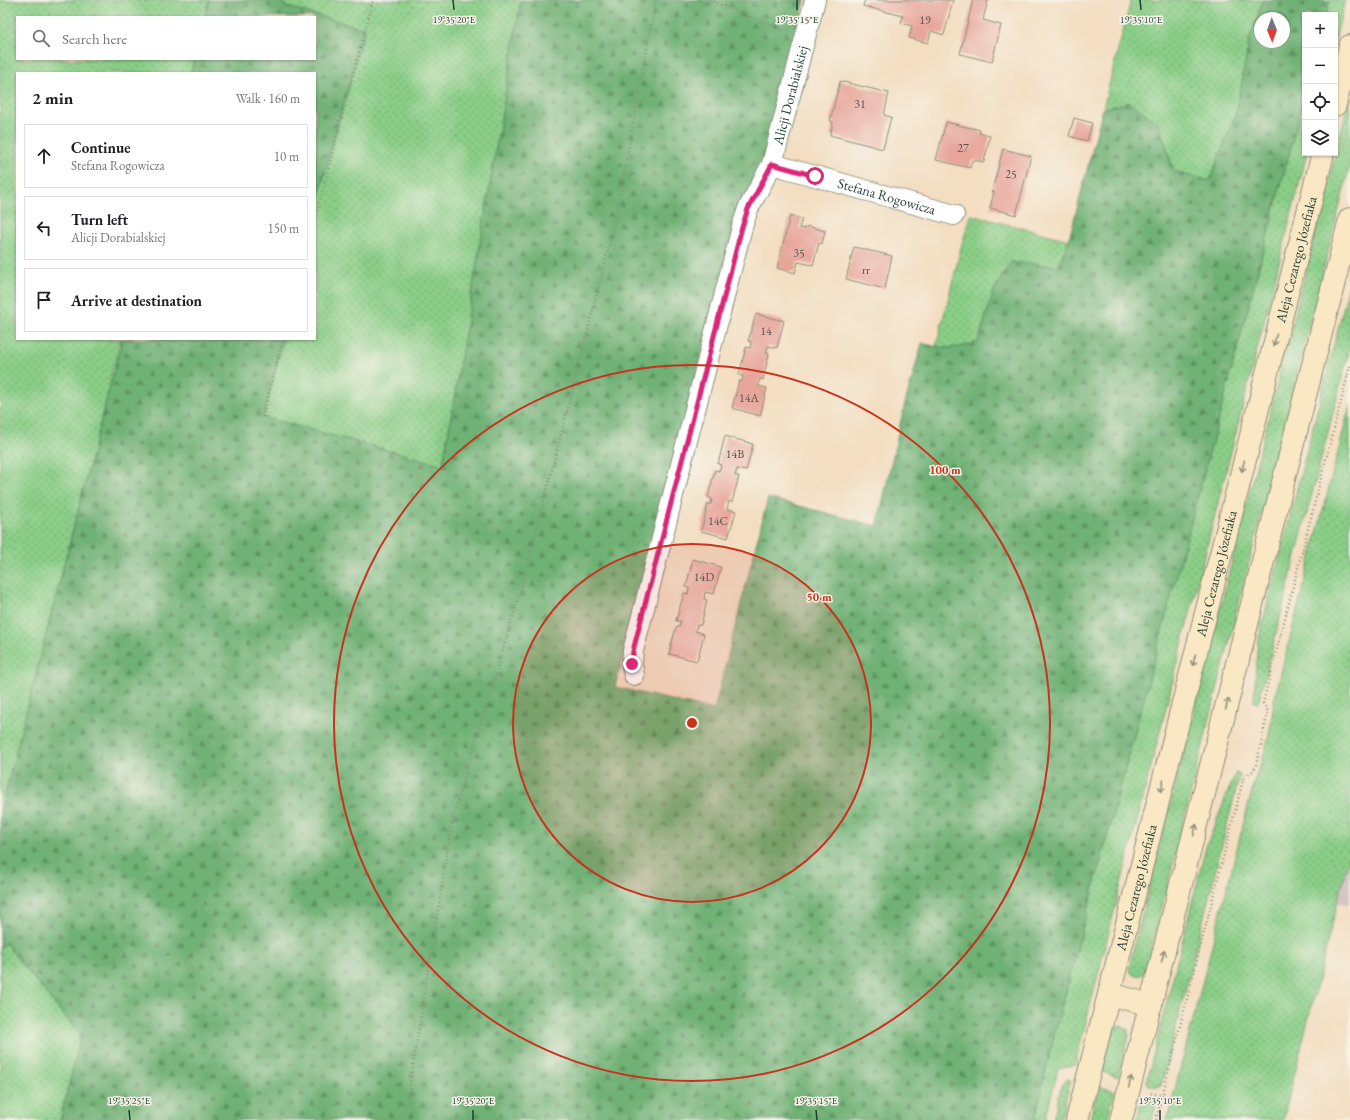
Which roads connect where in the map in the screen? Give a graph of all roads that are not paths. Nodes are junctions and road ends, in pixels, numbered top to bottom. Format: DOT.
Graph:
graph roads {
  1 [pos="815,0"];
  2 [pos="1350,46"];
  3 [pos="1338,93"];
  4 [pos="1322,156"];
  5 [pos="772,164"];
  6 [pos="954,215"];
  7 [pos="1350,219"];
  8 [pos="634,675"];
  9 [pos="1109,994"];
  10 [pos="1151,1005"];
  11 [pos="1077,1120"];
  12 [pos="1121,1120"];
  1 -- 5 [label="street, Alicji Dorabialskiej"];
  2 -- 3 [label="street"];
  4 -- 9 [label="street, Aleja Cezarego Józefiaka, one-way"];
  5 -- 6 [label="street, Stefana Rogowicza"];
  5 -- 8 [label="street, Alicji Dorabialskiej"];
  10 -- 7 [label="street, one-way"];
  9 -- 10 [label="street"];
  9 -- 11 [label="street, Aleja Cezarego Józefiaka"];
  12 -- 10 [label="street, one-way"];
}
